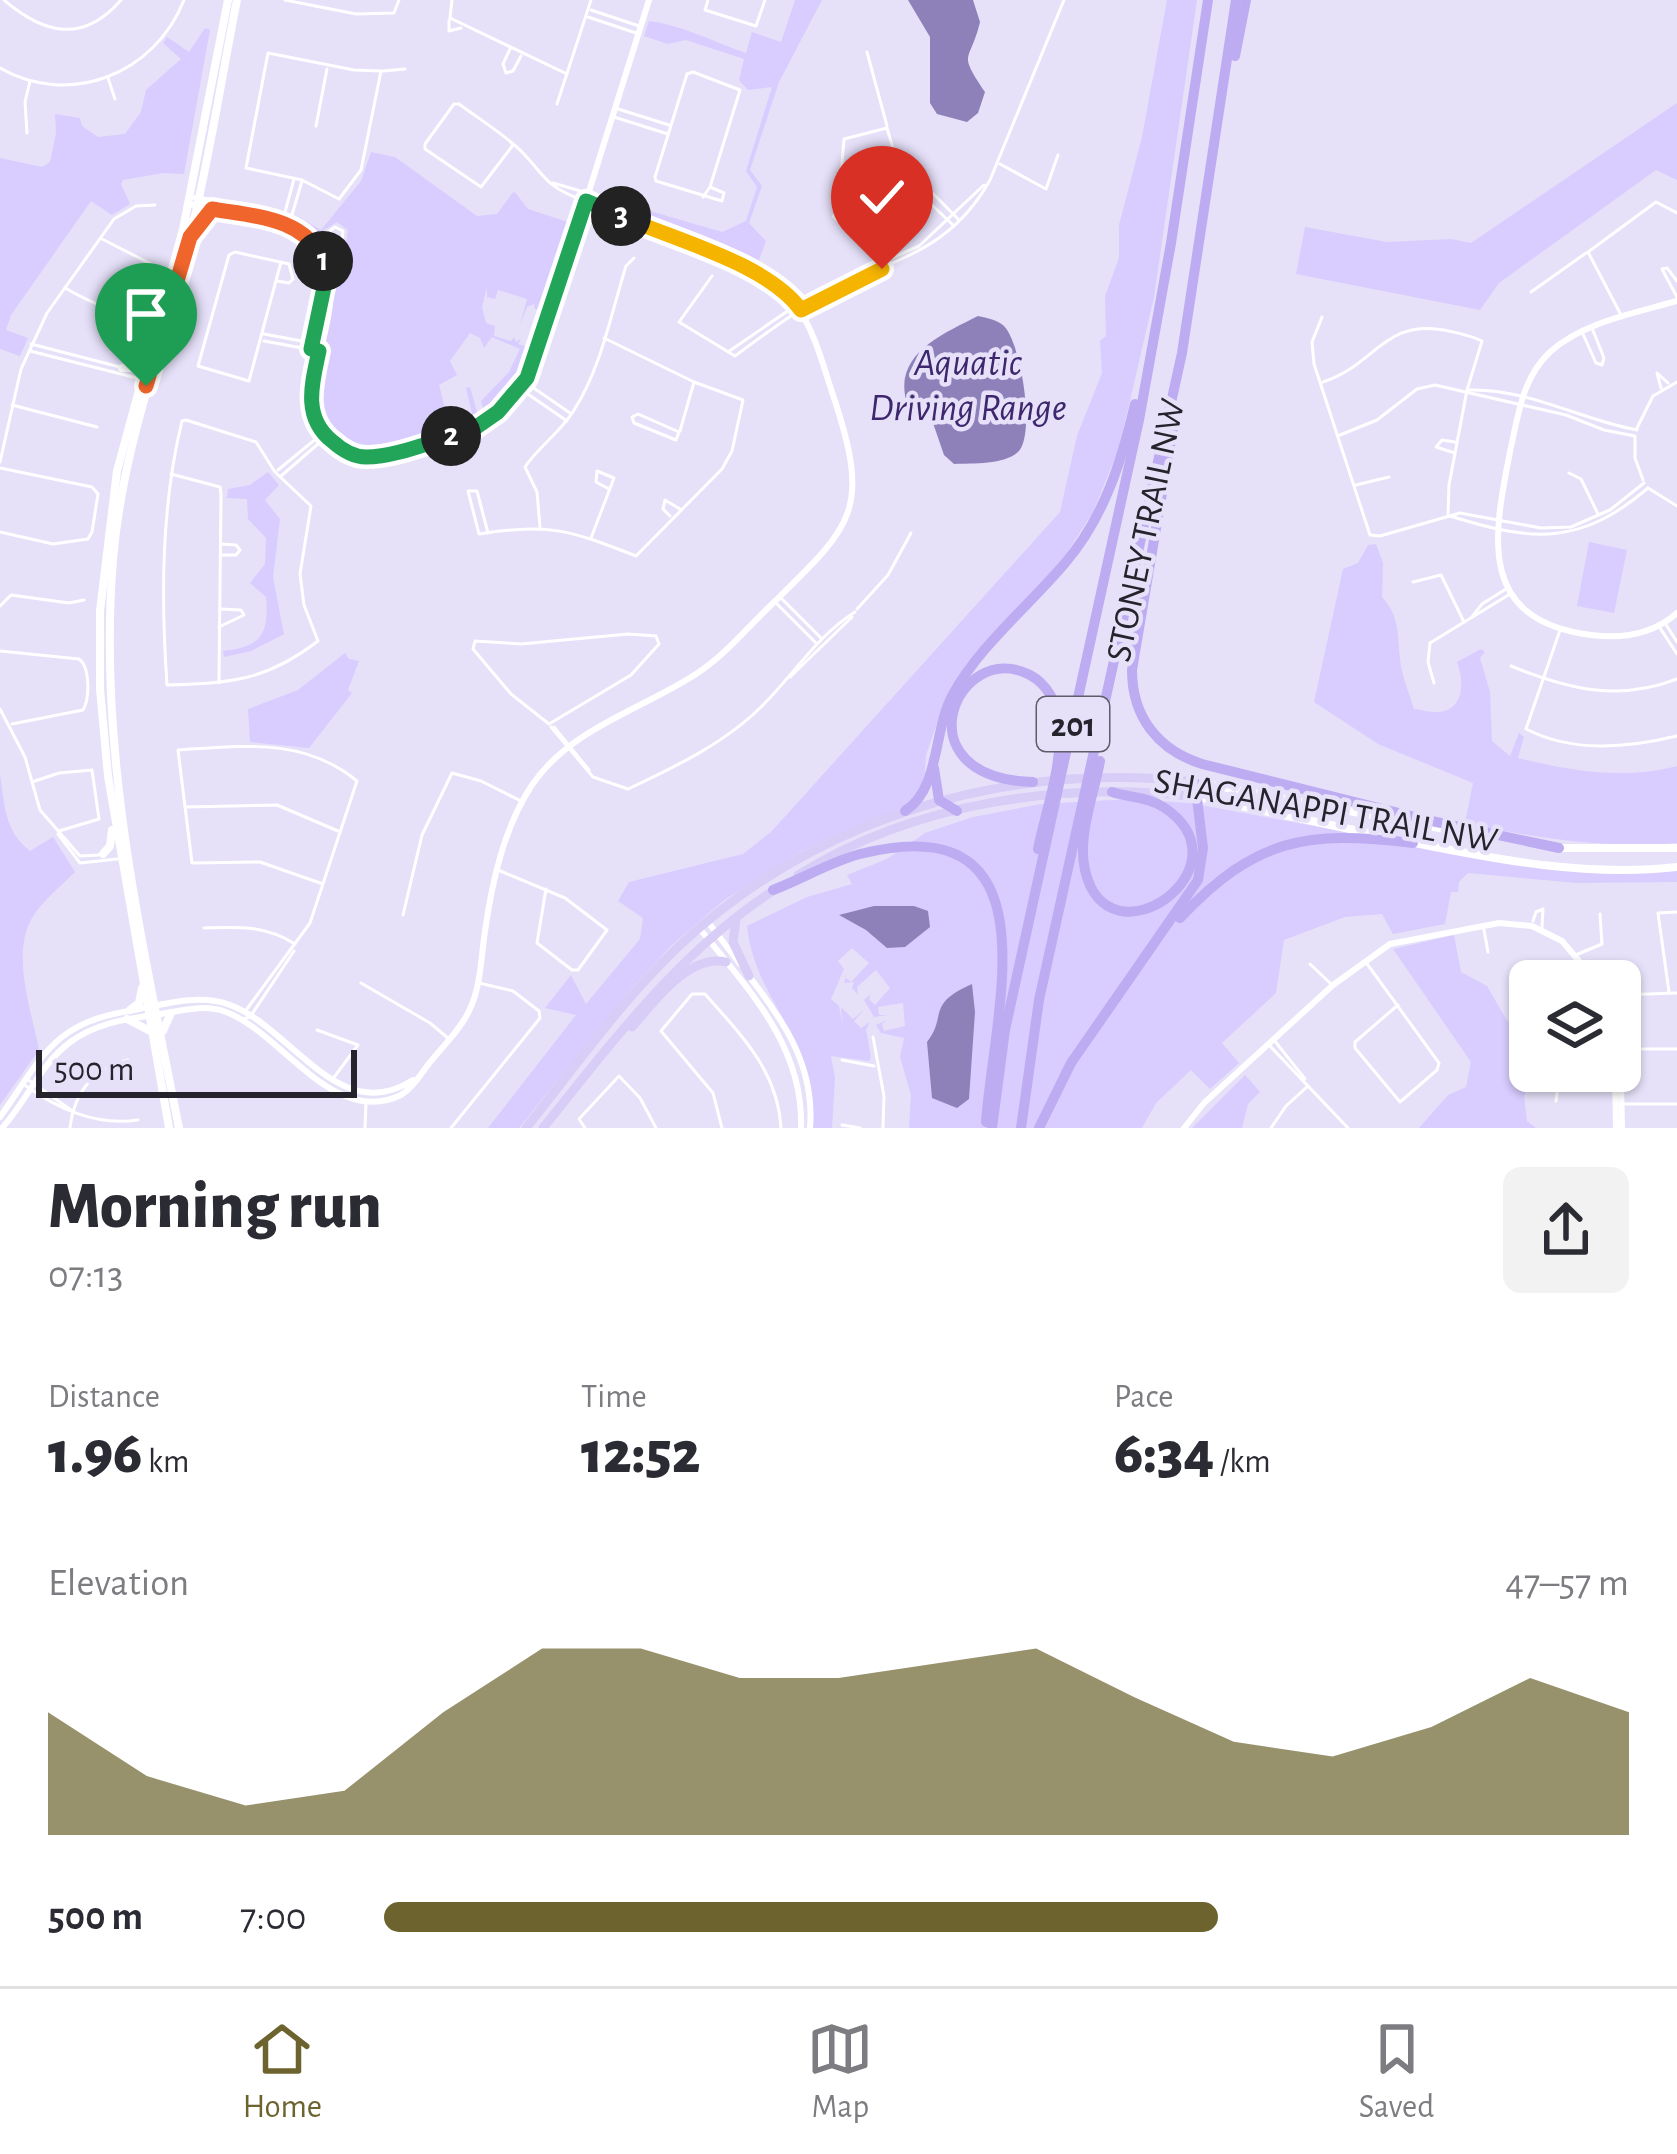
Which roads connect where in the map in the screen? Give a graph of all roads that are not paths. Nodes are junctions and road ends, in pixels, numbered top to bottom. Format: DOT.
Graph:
graph roads {
  1 [pos="4,0"];
  2 [pos="121,0"];
  3 [pos="184,0"];
  4 [pos="232,0"];
  5 [pos="285,0"];
  6 [pos="399,0"];
  7 [pos="452,0"];
  8 [pos="591,0"];
  9 [pos="649,0"];
  10 [pos="708,0"];
  11 [pos="765,0"];
  12 [pos="1064,0"];
  13 [pos="1206,0"];
  14 [pos="1236,0"];
  15 [pos="1246,0"];
  16 [pos="25,1"];
  17 [pos="589,10"];
  18 [pos="17,11"];
  19 [pos="586,17"];
  20 [pos="450,18"];
  21 [pos="464,26"];
  22 [pos="640,30"];
  23 [pos="511,48"];
  24 [pos="867,52"];
  25 [pos="522,54"];
  26 [pos="328,65"];
  27 [pos="0,68"];
  28 [pos="405,69"];
  29 [pos="381,71"];
  30 [pos="567,74"];
  31 [pos="107,78"];
  32 [pos="30,81"];
  33 [pos="116,99"];
  34 [pos="557,104"];
  35 [pos="614,112"];
  36 [pos="316,126"];
  37 [pos="670,126"];
  38 [pos="887,128"];
  39 [pos="27,133"];
  40 [pos="668,134"];
  41 [pos="513,145"];
  42 [pos="1058,155"];
  43 [pos="999,164"];
  44 [pos="295,178"];
  45 [pos="990,179"];
  46 [pos="302,180"];
  47 [pos="912,182"];
  48 [pos="710,187"];
  49 [pos="703,196"];
  50 [pos="588,198"];
  51 [pos="1207,200"];
  52 [pos="193,201"];
  53 [pos="854,204"];
  54 [pos="155,205"];
  55 [pos="212,209"];
  56 [pos="857,212"];
  57 [pos="1677,213"];
  58 [pos="953,215"];
  59 [pos="287,219"];
  60 [pos="948,220"];
  61 [pos="959,220"];
  62 [pos="954,226"];
  63 [pos="190,237"];
  64 [pos="100,238"];
  65 [pos="317,241"];
  66 [pos="323,249"];
  67 [pos="1588,252"];
  68 [pos="634,258"];
  69 [pos="280,262"];
  70 [pos="881,266"];
  71 [pos="712,276"];
  72 [pos="277,281"];
  73 [pos="1677,281"];
  74 [pos="65,288"];
  75 [pos="1531,292"];
  76 [pos="1677,299"];
  77 [pos="799,306"];
  78 [pos="1322,317"];
  79 [pos="1622,317"];
  80 [pos="1158,320"];
  81 [pos="762,327"];
  82 [pos="1592,328"];
  83 [pos="1582,332"];
  84 [pos="766,333"];
  85 [pos="264,334"];
  86 [pos="604,338"];
  87 [pos="262,341"];
  88 [pos="316,347"];
  89 [pos="29,348"];
  90 [pos="149,348"];
  91 [pos="728,352"];
  92 [pos="1182,353"];
  93 [pos="87,362"];
  94 [pos="122,368"];
  95 [pos="143,377"];
  96 [pos="694,382"];
  97 [pos="1677,382"];
  98 [pos="1321,383"];
  99 [pos="1669,385"];
  100 [pos="523,386"];
  101 [pos="1662,388"];
  102 [pos="1467,390"];
  103 [pos="1521,402"];
  104 [pos="12,405"];
  105 [pos="572,414"];
  106 [pos="567,421"];
  107 [pos="97,427"];
  108 [pos="679,432"];
  109 [pos="1636,433"];
  110 [pos="1338,436"];
  111 [pos="321,438"];
  112 [pos="1457,442"];
  113 [pos="1455,453"];
  114 [pos="0,465"];
  115 [pos="170,473"];
  116 [pos="1569,473"];
  117 [pos="277,475"];
  118 [pos="1389,477"];
  119 [pos="1646,485"];
  120 [pos="1354,486"];
  121 [pos="609,488"];
  122 [pos="1677,506"];
  123 [pos="681,511"];
  124 [pos="1448,515"];
  125 [pos="1599,516"];
  126 [pos="673,519"];
  127 [pos="1602,522"];
  128 [pos="1498,523"];
  129 [pos="540,527"];
  130 [pos="0,532"];
  131 [pos="488,533"];
  132 [pos="911,533"];
  133 [pos="591,538"];
  134 [pos="219,544"];
  135 [pos="219,555"];
  136 [pos="1413,582"];
  137 [pos="1509,590"];
  138 [pos="777,599"];
  139 [pos="84,600"];
  140 [pos="0,606"];
  141 [pos="218,609"];
  142 [pos="1677,613"];
  143 [pos="1125,619"];
  144 [pos="1465,623"];
  145 [pos="1662,624"];
  146 [pos="218,628"];
  147 [pos="1561,628"];
  148 [pos="1677,642"];
  149 [pos="822,644"];
  150 [pos="0,652"];
  151 [pos="1677,654"];
  152 [pos="1511,666"];
  153 [pos="1542,679"];
  154 [pos="1677,679"];
  155 [pos="219,683"];
  156 [pos="1434,683"];
  157 [pos="0,709"];
  158 [pos="549,724"];
  159 [pos="9,725"];
  160 [pos="1677,736"];
  161 [pos="568,746"];
  162 [pos="933,758"];
  163 [pos="1033,782"];
  164 [pos="1195,782"];
  165 [pos="30,783"];
  166 [pos="1112,792"];
  167 [pos="1198,797"];
  168 [pos="939,800"];
  169 [pos="523,802"];
  170 [pos="183,807"];
  171 [pos="905,811"];
  172 [pos="956,811"];
  173 [pos="113,816"];
  174 [pos="340,831"];
  175 [pos="57,832"];
  176 [pos="1413,843"];
  177 [pos="1558,848"];
  178 [pos="1677,848"];
  179 [pos="104,854"];
  180 [pos="123,854"];
  181 [pos="1677,867"];
  182 [pos="497,870"];
  183 [pos="323,884"];
  184 [pos="546,890"];
  185 [pos="773,890"];
  186 [pos="1677,912"];
  187 [pos="739,914"];
  188 [pos="1600,914"];
  189 [pos="403,915"];
  190 [pos="703,925"];
  191 [pos="1483,925"];
  192 [pos="1532,926"];
  193 [pos="204,928"];
  194 [pos="1542,929"];
  195 [pos="713,937"];
  196 [pos="296,945"];
  197 [pos="1488,952"];
  198 [pos="1576,955"];
  199 [pos="1364,960"];
  200 [pos="1580,960"];
  201 [pos="725,962"];
  202 [pos="1310,964"];
  203 [pos="748,976"];
  204 [pos="143,981"];
  205 [pos="478,982"];
  206 [pos="361,983"];
  207 [pos="1333,986"];
  208 [pos="1669,992"];
  209 [pos="1677,993"];
  210 [pos="1116,994"];
  211 [pos="1641,994"];
  212 [pos="1397,1005"];
  213 [pos="153,1011"];
  214 [pos="171,1013"];
  215 [pos="129,1015"];
  216 [pos="245,1016"];
  217 [pos="317,1030"];
  218 [pos="1005,1030"];
  219 [pos="152,1032"];
  220 [pos="873,1037"];
  221 [pos="162,1039"];
  222 [pos="449,1039"];
  223 [pos="1271,1042"];
  224 [pos="1641,1048"];
  225 [pos="1677,1049"];
  226 [pos="128,1060"];
  227 [pos="598,1060"];
  228 [pos="842,1060"];
  229 [pos="876,1066"];
  230 [pos="29,1084"];
  231 [pos="1309,1085"];
  232 [pos="327,1086"];
  233 [pos="1557,1092"];
  234 [pos="1617,1092"];
  235 [pos="1618,1092"];
  236 [pos="1556,1101"];
  237 [pos="366,1103"];
  238 [pos="1618,1104"];
  239 [pos="1677,1104"];
  240 [pos="73,1112"];
  241 [pos="0,1117"];
  242 [pos="138,1120"];
  243 [pos="842,1125"];
  244 [pos="2,1128"];
  245 [pos="70,1128"];
  246 [pos="169,1128"];
  247 [pos="179,1128"];
  248 [pos="364,1128"];
  249 [pos="451,1128"];
  250 [pos="526,1128"];
  251 [pos="543,1128"];
  252 [pos="585,1128"];
  253 [pos="656,1128"];
  254 [pos="722,1128"];
  255 [pos="781,1128"];
  256 [pos="806,1128"];
  257 [pos="860,1128"];
  258 [pos="883,1128"];
  259 [pos="989,1128"];
  260 [pos="1021,1128"];
  261 [pos="1039,1128"];
  262 [pos="1184,1128"];
  263 [pos="1270,1128"];
  264 [pos="1348,1128"];
  265 [pos="1619,1128"];
  1 -- 18 [label="street"];
  2 -- 18 [label="street"];
  3 -- 31 [label="street"];
  4 -- 52 [label="main road"];
  5 -- 6 [label="street"];
  7 -- 20 [label="street"];
  8 -- 17 [label="street"];
  9 -- 22 [label="street"];
  10 -- 11 [label="street"];
  12 -- 43 [label="street"];
  13 -- 80 [label="highway, STONEY TRAIL NW / 201"];
  14 -- 51 [label="highway, STONEY TRAIL NW / 201"];
  15 -- 51 [label="highway"];
  16 -- 18 [label="street"];
  17 -- 19 [label="street"];
  17 -- 22 [label="street"];
  19 -- 22 [label="street"];
  19 -- 30 [label="street"];
  20 -- 21 [label="street"];
  20 -- 21 [label="street"];
  21 -- 23 [label="street"];
  22 -- 35 [label="street"];
  23 -- 25 [label="street"];
  23 -- 25 [label="street"];
  24 -- 38 [label="street"];
  25 -- 30 [label="street"];
  26 -- 29 [label="street"];
  26 -- 36 [label="street"];
  26 -- 44 [label="street"];
  27 -- 32 [label="street"];
  28 -- 29 [label="street"];
  29 -- 46 [label="street"];
  30 -- 34 [label="street"];
  31 -- 32 [label="street"];
  31 -- 33 [label="street"];
  32 -- 39 [label="street"];
  35 -- 37 [label="street"];
  35 -- 40 [label="street"];
  35 -- 50 [label="street"];
  37 -- 40 [label="street"];
  37 -- 48 [label="street"];
  38 -- 47 [label="street"];
  38 -- 53 [label="street"];
  40 -- 49 [label="street"];
  41 -- 41 [label="street"];
  41 -- 50 [label="street"];
  42 -- 43 [label="street"];
  43 -- 45 [label="street"];
  44 -- 46 [label="street"];
  44 -- 59 [label="street"];
  45 -- 58 [label="street"];
  45 -- 61 [label="street"];
  46 -- 59 [label="street"];
  47 -- 56 [label="street"];
  47 -- 58 [label="street"];
  47 -- 60 [label="street"];
  48 -- 49 [label="street"];
  48 -- 49 [label="street"];
  50 -- 77 [label="street"];
  50 -- 100 [label="street"];
  51 -- 92 [label="highway, STONEY TRAIL NW / 201"];
  52 -- 55 [label="street"];
  52 -- 59 [label="street"];
  52 -- 63 [label="main road"];
  52 -- 90 [label="main road"];
  53 -- 56 [label="street"];
  53 -- 56 [label="street"];
  54 -- 64 [label="street"];
  55 -- 59 [label="street"];
  55 -- 63 [label="main road"];
  57 -- 67 [label="street"];
  58 -- 60 [label="street"];
  58 -- 61 [label="street"];
  59 -- 65 [label="street"];
  60 -- 62 [label="street"];
  60 -- 70 [label="street"];
  61 -- 62 [label="street"];
  62 -- 70 [label="street"];
  63 -- 95 [label="main road"];
  64 -- 74 [label="street"];
  64 -- 74 [label="street"];
  65 -- 66 [label="street"];
  65 -- 66 [label="street"];
  66 -- 88 [label="street"];
  67 -- 75 [label="street"];
  67 -- 79 [label="street"];
  68 -- 86 [label="street"];
  69 -- 72 [label="street"];
  69 -- 72 [label="street"];
  69 -- 87 [label="street"];
  70 -- 77 [label="street"];
  71 -- 91 [label="street"];
  72 -- 85 [label="street"];
  73 -- 76 [label="street"];
  74 -- 89 [label="street"];
  76 -- 79 [label="street"];
  77 -- 81 [label="street"];
  77 -- 84 [label="street"];
  77 -- 138 [label="street"];
  78 -- 98 [label="street"];
  79 -- 82 [label="street"];
  80 -- 162 [label="highway"];
  80 -- 218 [label="highway, STONEY TRAIL NW / 201"];
  81 -- 84 [label="street"];
  81 -- 91 [label="street"];
  82 -- 83 [label="street"];
  82 -- 83 [label="street"];
  83 -- 103 [label="street"];
  84 -- 91 [label="street"];
  85 -- 87 [label="street"];
  85 -- 88 [label="street"];
  86 -- 96 [label="street"];
  86 -- 105 [label="street"];
  87 -- 88 [label="street"];
  88 -- 111 [label="street"];
  89 -- 93 [label="street"];
  89 -- 104 [label="street"];
  90 -- 94 [label="main road"];
  90 -- 95 [label="main road"];
  92 -- 143 [label="highway, STONEY TRAIL NW / 201"];
  92 -- 177 [label="highway"];
  93 -- 94 [label="street"];
  93 -- 95 [label="street"];
  94 -- 95 [label="street"];
  95 -- 173 [label="main road"];
  95 -- 180 [label="main road"];
  96 -- 108 [label="street"];
  96 -- 123 [label="street"];
  97 -- 99 [label="street"];
  98 -- 102 [label="street"];
  98 -- 110 [label="street"];
  99 -- 101 [label="street"];
  99 -- 101 [label="street"];
  100 -- 105 [label="street"];
  100 -- 106 [label="street"];
  100 -- 111 [label="street"];
  101 -- 109 [label="street"];
  102 -- 103 [label="street"];
  102 -- 110 [label="street"];
  102 -- 112 [label="street"];
  103 -- 109 [label="street"];
  103 -- 128 [label="street"];
  104 -- 107 [label="street"];
  104 -- 114 [label="street"];
  105 -- 106 [label="street"];
  106 -- 129 [label="street"];
  108 -- 108 [label="street"];
  109 -- 119 [label="street"];
  110 -- 120 [label="street"];
  111 -- 117 [label="street"];
  112 -- 113 [label="street"];
  112 -- 113 [label="street"];
  113 -- 124 [label="street"];
  114 -- 130 [label="street"];
  115 -- 117 [label="street"];
  115 -- 134 [label="street"];
  115 -- 155 [label="street"];
  116 -- 125 [label="street"];
  117 -- 155 [label="street"];
  118 -- 120 [label="street"];
  119 -- 122 [label="street"];
  119 -- 125 [label="street"];
  119 -- 127 [label="street"];
  120 -- 124 [label="street"];
  121 -- 133 [label="street"];
  123 -- 126 [label="street"];
  123 -- 126 [label="street"];
  124 -- 128 [label="street"];
  125 -- 127 [label="street"];
  125 -- 128 [label="street"];
  126 -- 133 [label="street"];
  127 -- 128 [label="street"];
  128 -- 137 [label="street"];
  129 -- 131 [label="street"];
  129 -- 133 [label="street"];
  131 -- 131 [label="street"];
  132 -- 149 [label="street"];
  134 -- 135 [label="street"];
  134 -- 135 [label="street"];
  135 -- 141 [label="street"];
  136 -- 144 [label="street"];
  137 -- 144 [label="street"];
  137 -- 147 [label="street"];
  138 -- 149 [label="street"];
  138 -- 161 [label="street"];
  139 -- 140 [label="street"];
  141 -- 146 [label="street"];
  141 -- 146 [label="street"];
  142 -- 145 [label="street"];
  143 -- 166 [label="highway"];
  143 -- 260 [label="highway, STONEY TRAIL NW / 201"];
  144 -- 156 [label="street"];
  145 -- 147 [label="street"];
  145 -- 148 [label="street"];
  145 -- 151 [label="street"];
  146 -- 155 [label="street"];
  147 -- 153 [label="street"];
  149 -- 161 [label="street"];
  150 -- 159 [label="street"];
  152 -- 153 [label="street"];
  153 -- 154 [label="street"];
  153 -- 160 [label="street"];
  157 -- 159 [label="street"];
  158 -- 158 [label="street"];
  158 -- 161 [label="street"];
  159 -- 165 [label="street"];
  161 -- 169 [label="street"];
  162 -- 168 [label="highway"];
  162 -- 171 [label="highway"];
  163 -- 164 [label="main road, SHAGANAPPI TRAIL NW"];
  163 -- 168 [label="main road, SHAGANAPPI TRAIL NW"];
  163 -- 218 [label="highway"];
  164 -- 167 [label="highway"];
  164 -- 177 [label="main road, SHAGANAPPI TRAIL NW"];
  165 -- 175 [label="street"];
  165 -- 175 [label="street"];
  166 -- 167 [label="main road, SHAGANAPPI TRAIL NW"];
  166 -- 172 [label="main road, SHAGANAPPI TRAIL NW"];
  167 -- 176 [label="main road, SHAGANAPPI TRAIL NW"];
  167 -- 210 [label="highway"];
  168 -- 171 [label="main road, SHAGANAPPI TRAIL NW"];
  168 -- 172 [label="highway"];
  169 -- 182 [label="street"];
  169 -- 189 [label="street"];
  170 -- 174 [label="street"];
  170 -- 174 [label="street"];
  170 -- 183 [label="street"];
  171 -- 190 [label="main road, SHAGANAPPI TRAIL NW"];
  172 -- 185 [label="main road, SHAGANAPPI TRAIL NW"];
  173 -- 179 [label="main road"];
  173 -- 180 [label="main road"];
  174 -- 183 [label="street"];
  175 -- 179 [label="street"];
  175 -- 180 [label="street"];
  176 -- 181 [label="main road, SHAGANAPPI TRAIL NW"];
  176 -- 210 [label="highway"];
  177 -- 178 [label="main road, SHAGANAPPI TRAIL NW"];
  179 -- 180 [label="street"];
  180 -- 204 [label="main road"];
  180 -- 213 [label="main road"];
  182 -- 184 [label="street"];
  182 -- 205 [label="street"];
  183 -- 196 [label="street"];
  184 -- 184 [label="street"];
  185 -- 187 [label="main road, SHAGANAPPI TRAIL NW"];
  185 -- 259 [label="highway"];
  186 -- 208 [label="street"];
  187 -- 195 [label="main road, SHAGANAPPI TRAIL NW"];
  187 -- 203 [label="main road"];
  188 -- 198 [label="street"];
  190 -- 195 [label="street"];
  190 -- 250 [label="main road, SHAGANAPPI TRAIL NW"];
  191 -- 192 [label="street"];
  191 -- 197 [label="street"];
  191 -- 199 [label="street"];
  192 -- 194 [label="street"];
  192 -- 194 [label="street"];
  193 -- 196 [label="street"];
  194 -- 198 [label="street"];
  195 -- 201 [label="street"];
  195 -- 203 [label="street"];
  195 -- 227 [label="main road, SHAGANAPPI TRAIL NW"];
  196 -- 216 [label="street"];
  198 -- 200 [label="street"];
  199 -- 207 [label="street"];
  199 -- 212 [label="street"];
  201 -- 227 [label="main road"];
  201 -- 256 [label="street"];
  202 -- 207 [label="street"];
  203 -- 256 [label="street"];
  204 -- 213 [label="main road"];
  204 -- 215 [label="main road"];
  205 -- 222 [label="street"];
  205 -- 249 [label="street"];
  206 -- 222 [label="street"];
  207 -- 223 [label="street"];
  208 -- 209 [label="street"];
  208 -- 211 [label="street"];
  210 -- 261 [label="highway"];
  212 -- 212 [label="street"];
  213 -- 214 [label="street"];
  213 -- 215 [label="street"];
  213 -- 216 [label="street"];
  213 -- 219 [label="main road"];
  213 -- 221 [label="main road"];
  214 -- 216 [label="street"];
  214 -- 221 [label="main road"];
  215 -- 219 [label="main road"];
  215 -- 230 [label="street"];
  216 -- 232 [label="street"];
  217 -- 232 [label="street"];
  218 -- 259 [label="highway, STONEY TRAIL NW / 201"];
  219 -- 246 [label="main road"];
  220 -- 229 [label="street"];
  221 -- 247 [label="main road"];
  222 -- 237 [label="street"];
  223 -- 231 [label="street"];
  223 -- 262 [label="street"];
  224 -- 225 [label="street"];
  226 -- 240 [label="street"];
  227 -- 251 [label="main road, SHAGANAPPI TRAIL NW"];
  228 -- 229 [label="street"];
  229 -- 258 [label="street"];
  230 -- 240 [label="street"];
  230 -- 241 [label="street"];
  230 -- 244 [label="street"];
  231 -- 263 [label="street"];
  231 -- 264 [label="street"];
  232 -- 237 [label="street"];
  233 -- 236 [label="street"];
  234 -- 238 [label="street"];
  235 -- 238 [label="street"];
  237 -- 248 [label="street"];
  238 -- 239 [label="street"];
  238 -- 265 [label="street"];
  240 -- 242 [label="street"];
  240 -- 245 [label="street"];
  243 -- 257 [label="street"];
  252 -- 253 [label="street"];
  254 -- 255 [label="street"];
}
